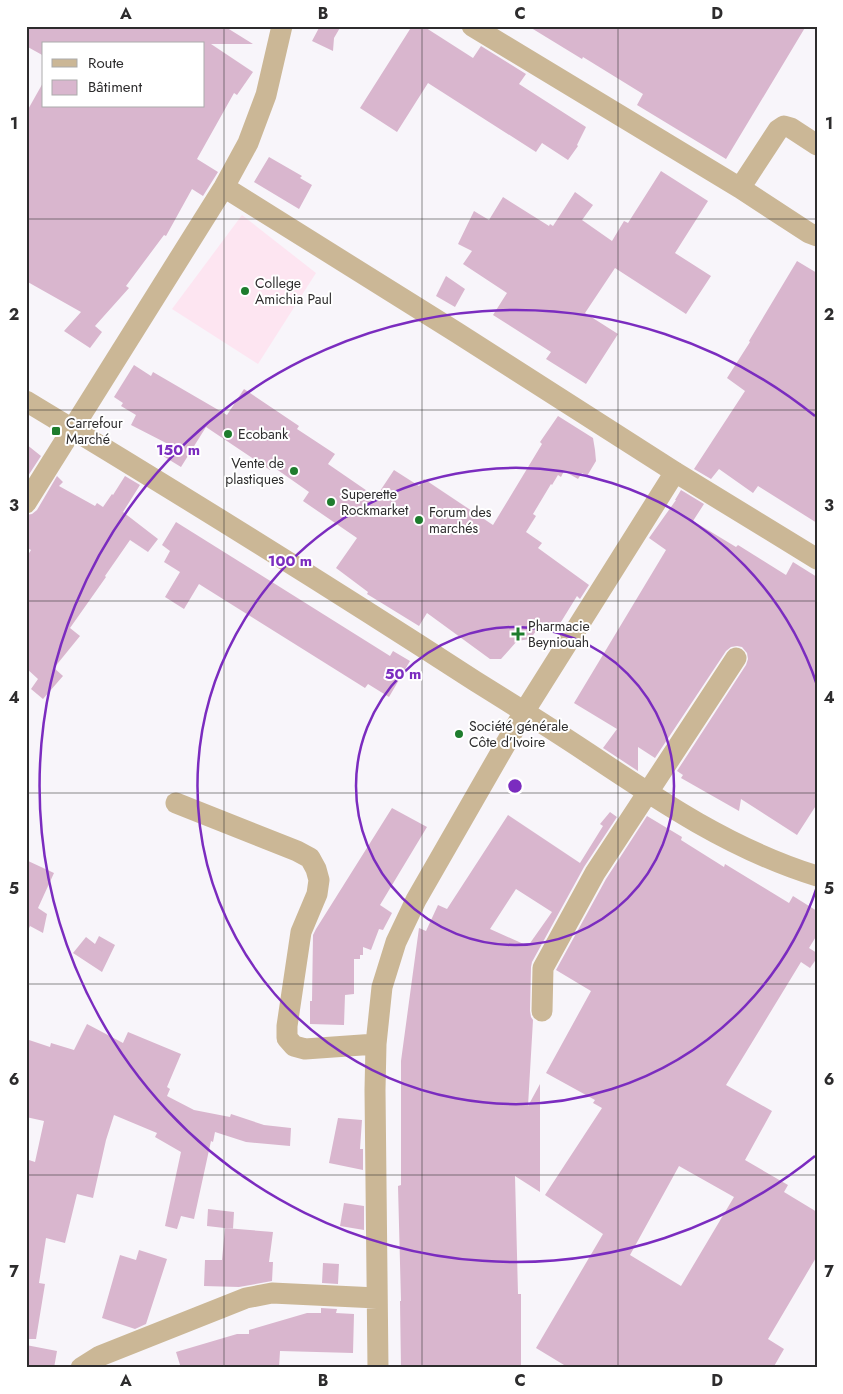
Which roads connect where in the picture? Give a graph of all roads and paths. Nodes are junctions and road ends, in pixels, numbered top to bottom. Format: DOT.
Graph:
graph roads {
  1 [pos="282,26"];
  2 [pos="472,26"];
  3 [pos="817,145"];
  4 [pos="224,187"];
  5 [pos="740,188"];
  6 [pos="817,236"];
  7 [pos="26,401"];
  8 [pos="73,429"];
  9 [pos="675,472"];
  10 [pos="26,503"];
  11 [pos="817,559"];
  12 [pos="736,658"];
  13 [pos="524,712"];
  14 [pos="648,794"];
  15 [pos="176,803"];
  16 [pos="817,876"];
  17 [pos="542,1011"];
  18 [pos="376,1044"];
  19 [pos="377,1298"];
  20 [pos="81,1368"];
  21 [pos="378,1368"];
  1 -- 4 [label="street"];
  2 -- 5 [label="street"];
  3 -- 5 [label="street"];
  4 -- 8 [label="street"];
  4 -- 9 [label="street"];
  5 -- 6 [label="street"];
  7 -- 8 [label="street"];
  8 -- 10 [label="street"];
  8 -- 13 [label="street"];
  9 -- 11 [label="street"];
  9 -- 13 [label="street"];
  12 -- 14 [label="street"];
  13 -- 14 [label="street"];
  13 -- 18 [label="street"];
  14 -- 16 [label="street"];
  14 -- 17 [label="street"];
  15 -- 18 [label="street"];
  18 -- 19 [label="street"];
  19 -- 20 [label="street"];
  19 -- 21 [label="street"];
}
